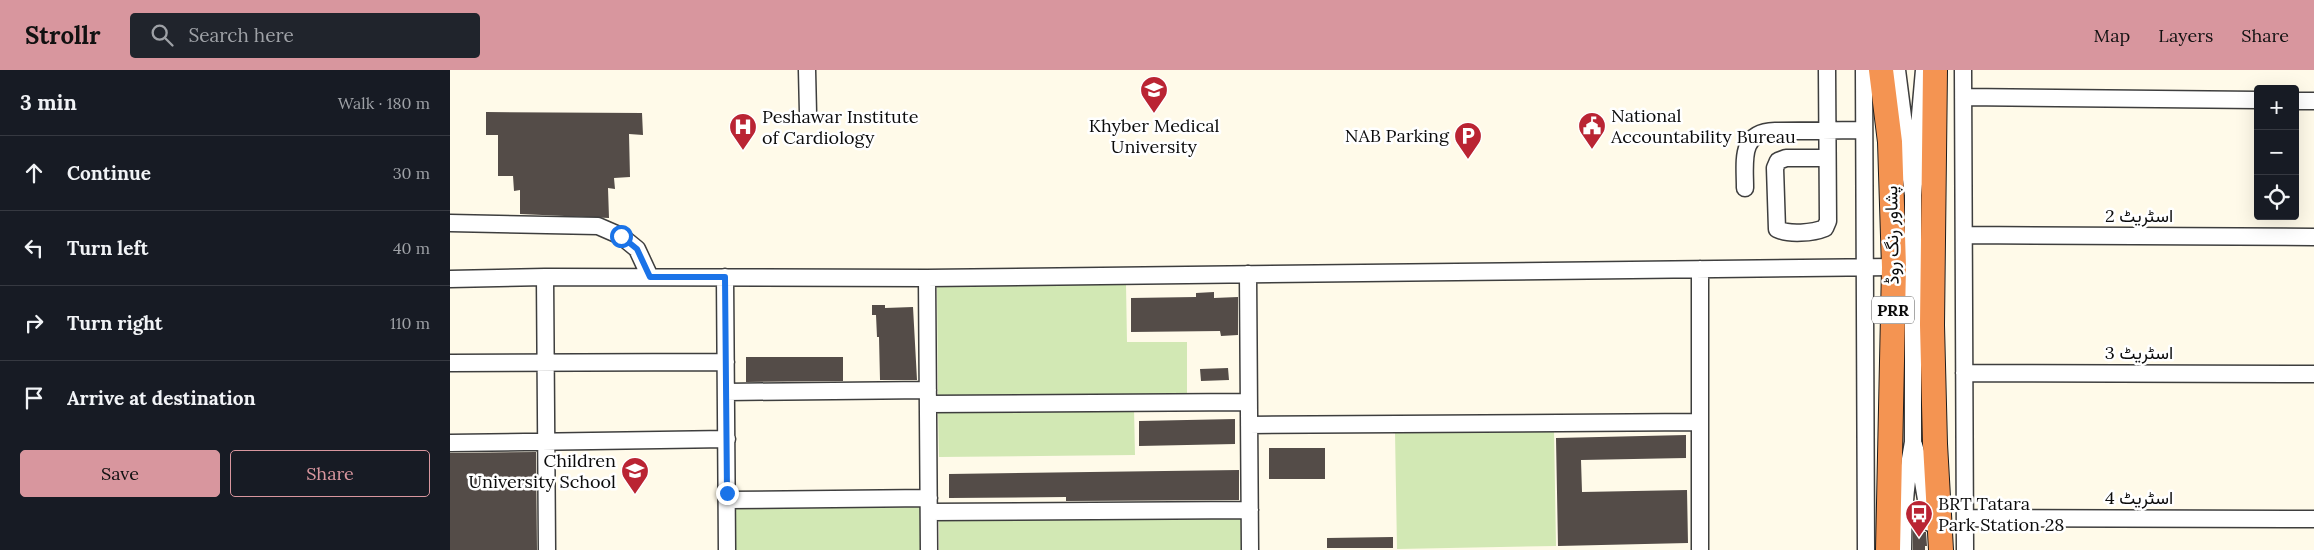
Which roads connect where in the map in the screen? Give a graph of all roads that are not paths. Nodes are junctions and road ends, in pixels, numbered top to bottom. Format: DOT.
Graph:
graph roads {
  1 [pos="807,70"];
  2 [pos="1827,70"];
  3 [pos="1864,70"];
  4 [pos="1881,70"];
  5 [pos="1897,70"];
  6 [pos="1924,70"];
  7 [pos="1935,70"];
  8 [pos="1963,70"];
  9 [pos="1963,97"];
  10 [pos="2254,100"];
  11 [pos="2299,101"];
  12 [pos="2314,101"];
  13 [pos="808,114"];
  14 [pos="1826,130"];
  15 [pos="1864,130"];
  16 [pos="1827,158"];
  17 [pos="1746,188"];
  18 [pos="1913,195"];
  19 [pos="450,223"];
  20 [pos="1964,235"];
  21 [pos="2314,237"];
  22 [pos="1866,267"];
  23 [pos="1894,267"];
  24 [pos="1700,269"];
  25 [pos="1248,274"];
  26 [pos="545,277"];
  27 [pos="650,277"];
  28 [pos="725,277"];
  29 [pos="927,278"];
  30 [pos="450,279"];
  31 [pos="726,362"];
  32 [pos="450,363"];
  33 [pos="546,364"];
  34 [pos="1964,373"];
  35 [pos="2314,374"];
  36 [pos="726,392"];
  37 [pos="928,397"];
  38 [pos="1249,402"];
  39 [pos="1700,422"];
  40 [pos="1249,425"];
  41 [pos="727,439"];
  42 [pos="546,440"];
  43 [pos="1913,442"];
  44 [pos="450,443"];
  45 [pos="727,500"];
  46 [pos="929,505"];
  47 [pos="1250,510"];
  48 [pos="1965,518"];
  49 [pos="2314,519"];
  50 [pos="547,550"];
  51 [pos="727,550"];
  52 [pos="929,550"];
  53 [pos="1250,550"];
  54 [pos="1700,550"];
  55 [pos="1866,550"];
  56 [pos="1888,550"];
  57 [pos="1903,550"];
  58 [pos="1929,550"];
  59 [pos="1941,550"];
  60 [pos="1964,550"];
  1 -- 13 [label="street"];
  2 -- 14 [label="street"];
  3 -- 15 [label="street"];
  4 -- 23 [label="highway, پشاور رنگ روڈ / PRR"];
  5 -- 18 [label="street"];
  6 -- 18 [label="street"];
  7 -- 59 [label="highway, PRR"];
  8 -- 9 [label="street"];
  9 -- 10 [label="street"];
  9 -- 20 [label="street"];
  11 -- 12 [label="street"];
  14 -- 15 [label="street"];
  14 -- 16 [label="street"];
  14 -- 17 [label="street"];
  15 -- 22 [label="street"];
  16 -- 16 [label="street"];
  18 -- 43 [label="street"];
  19 -- 27 [label="street"];
  20 -- 21 [label="street, اسٹریٹ 2"];
  20 -- 34 [label="street"];
  22 -- 23 [label="street"];
  22 -- 24 [label="street"];
  22 -- 55 [label="street"];
  23 -- 56 [label="highway, پشاور رنگ روڈ / PRR"];
  24 -- 25 [label="street"];
  24 -- 39 [label="street"];
  25 -- 29 [label="street"];
  25 -- 38 [label="street"];
  26 -- 27 [label="street"];
  26 -- 30 [label="street"];
  26 -- 33 [label="street"];
  27 -- 28 [label="street"];
  28 -- 29 [label="street"];
  28 -- 31 [label="street"];
  29 -- 37 [label="street"];
  31 -- 33 [label="street"];
  31 -- 36 [label="street"];
  32 -- 33 [label="street"];
  33 -- 42 [label="street"];
  34 -- 35 [label="street, اسٹریٹ 3"];
  34 -- 48 [label="street"];
  36 -- 37 [label="street"];
  36 -- 41 [label="street"];
  37 -- 38 [label="street"];
  37 -- 46 [label="street"];
  38 -- 40 [label="street"];
  39 -- 40 [label="street"];
  39 -- 54 [label="street"];
  40 -- 47 [label="street"];
  41 -- 42 [label="street"];
  41 -- 45 [label="street"];
  42 -- 44 [label="street"];
  42 -- 50 [label="street"];
  43 -- 57 [label="street"];
  43 -- 58 [label="street"];
  45 -- 46 [label="street"];
  45 -- 51 [label="street"];
  46 -- 47 [label="street"];
  46 -- 52 [label="street"];
  47 -- 53 [label="street"];
  48 -- 49 [label="street, اسٹریٹ 4"];
  48 -- 60 [label="street"];
}
